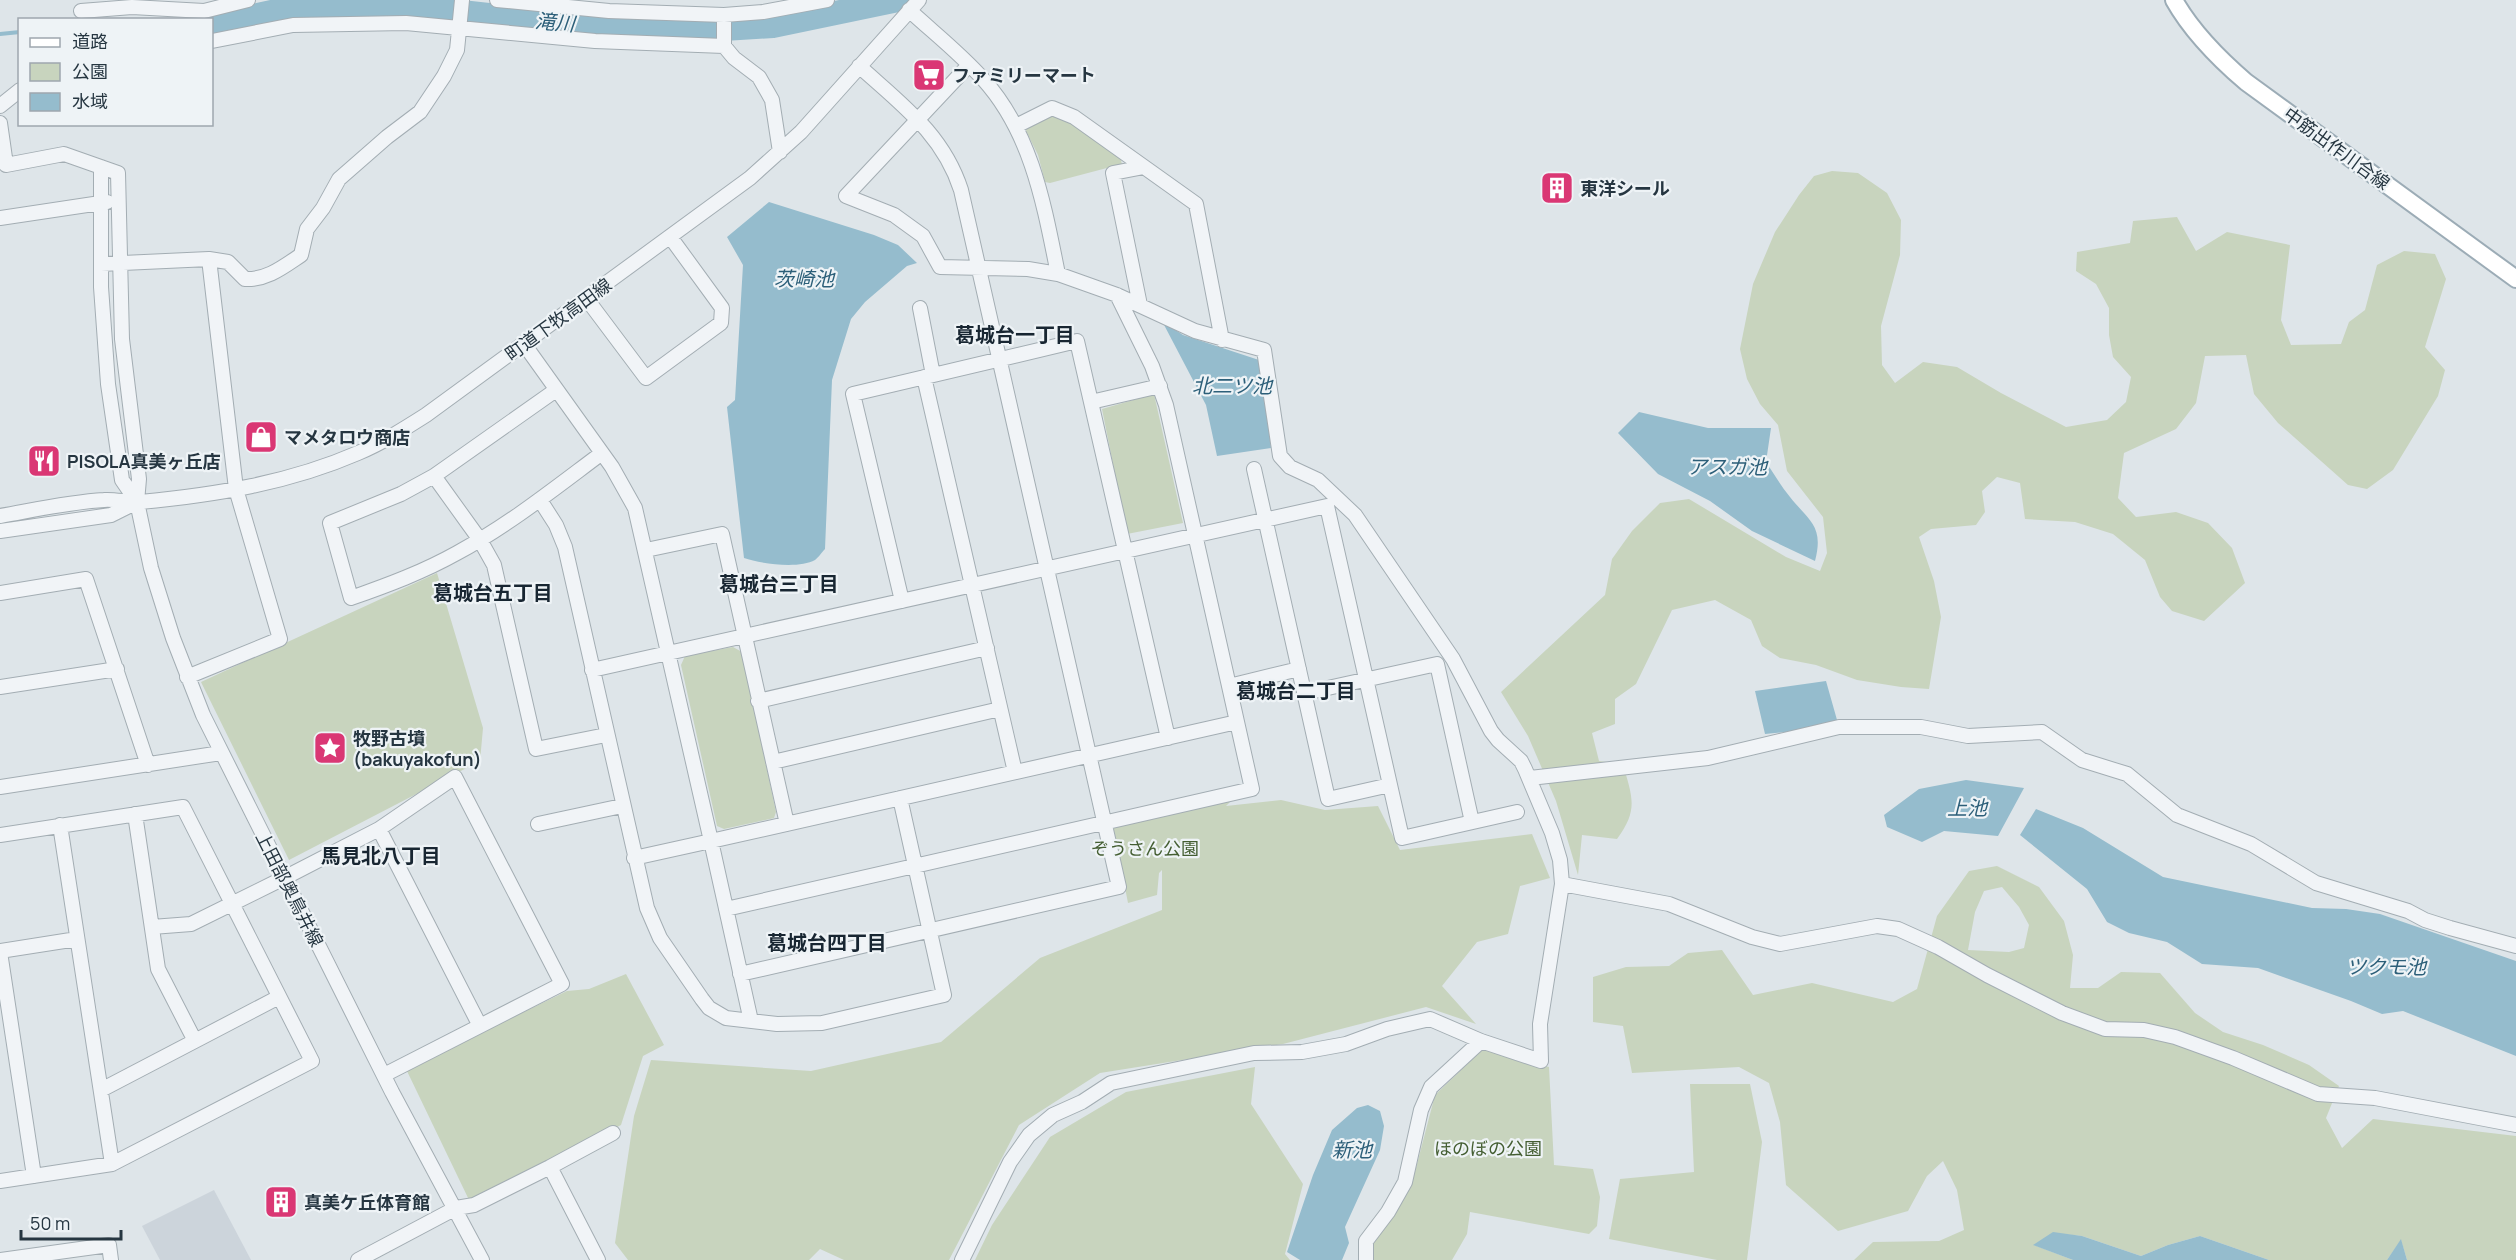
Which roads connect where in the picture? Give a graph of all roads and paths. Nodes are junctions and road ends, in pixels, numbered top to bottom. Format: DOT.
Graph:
graph roads {
  1 [pos="248,0"];
  2 [pos="462,0"];
  3 [pos="497,0"];
  4 [pos="826,0"];
  5 [pos="919,0"];
  6 [pos="2174,0"];
  7 [pos="80,10"];
  8 [pos="909,10"];
  9 [pos="144,14"];
  10 [pos="724,15"];
  11 [pos="460,28"];
  12 [pos="213,41"];
  13 [pos="724,46"];
  14 [pos="969,65"];
  15 [pos="859,66"];
  16 [pos="18,92"];
  17 [pos="0,106"];
  18 [pos="918,119"];
  19 [pos="0,123"];
  20 [pos="1016,126"];
  21 [pos="780,152"];
  22 [pos="100,167"];
  23 [pos="1144,167"];
  24 [pos="118,200"];
  25 [pos="101,203"];
  26 [pos="0,218"];
  27 [pos="671,238"];
  28 [pos="209,259"];
  29 [pos="119,263"];
  30 [pos="101,264"];
  31 [pos="980,266"];
  32 [pos="1058,274"];
  33 [pos="2516,279"];
  34 [pos="1118,295"];
  35 [pos="586,298"];
  36 [pos="1140,305"];
  37 [pos="920,308"];
  38 [pos="1222,340"];
  39 [pos="524,344"];
  40 [pos="1001,359"];
  41 [pos="929,376"];
  42 [pos="1160,386"];
  43 [pos="556,390"];
  44 [pos="1091,402"];
  45 [pos="602,453"];
  46 [pos="1254,469"];
  47 [pos="434,476"];
  48 [pos="236,489"];
  49 [pos="540,500"];
  50 [pos="137,502"];
  51 [pos="0,516"];
  52 [pos="1265,518"];
  53 [pos="0,531"];
  54 [pos="1195,534"];
  55 [pos="480,540"];
  56 [pos="646,550"];
  57 [pos="1125,550"];
  58 [pos="1048,568"];
  59 [pos="973,585"];
  60 [pos="0,592"];
  61 [pos="902,602"];
  62 [pos="743,637"];
  63 [pos="987,648"];
  64 [pos="668,654"];
  65 [pos="117,669"];
  66 [pos="1299,669"];
  67 [pos="592,670"];
  68 [pos="187,677"];
  69 [pos="1366,680"];
  70 [pos="1229,686"];
  71 [pos="0,687"];
  72 [pos="1305,693"];
  73 [pos="758,701"];
  74 [pos="1000,709"];
  75 [pos="1237,722"];
  76 [pos="606,735"];
  77 [pos="1168,738"];
  78 [pos="221,753"];
  79 [pos="1090,756"];
  80 [pos="773,762"];
  81 [pos="148,765"];
  82 [pos="1015,772"];
  83 [pos="1530,778"];
  84 [pos="1390,785"];
  85 [pos="0,787"];
  86 [pos="900,798"];
  87 [pos="622,806"];
  88 [pos="1517,812"];
  89 [pos="135,814"];
  90 [pos="1105,822"];
  91 [pos="1472,822"];
  92 [pos="538,824"];
  93 [pos="787,824"];
  94 [pos="60,825"];
  95 [pos="379,829"];
  96 [pos="0,835"];
  97 [pos="711,842"];
  98 [pos="634,858"];
  99 [pos="915,866"];
  100 [pos="284,878"];
  101 [pos="1562,884"];
  102 [pos="230,903"];
  103 [pos="726,909"];
  104 [pos="152,927"];
  105 [pos="929,931"];
  106 [pos="77,939"];
  107 [pos="2516,946"];
  108 [pos="0,952"];
  109 [pos="740,974"];
  110 [pos="279,997"];
  111 [pos="751,1021"];
  112 [pos="480,1026"];
  113 [pos="195,1041"];
  114 [pos="1481,1041"];
  115 [pos="384,1075"];
  116 [pos="101,1090"];
  117 [pos="2516,1125"];
  118 [pos="613,1133"];
  119 [pos="112,1164"];
  120 [pos="550,1167"];
  121 [pos="34,1176"];
  122 [pos="0,1181"];
  123 [pos="456,1208"];
  124 [pos="361,1259"];
  125 [pos="1,1260"];
  126 [pos="111,1260"];
  127 [pos="482,1260"];
  128 [pos="598,1260"];
  129 [pos="962,1260"];
  130 [pos="1366,1260"];
  1 -- 9 [label="street"];
  2 -- 11 [label="street"];
  3 -- 10 [label="street"];
  4 -- 10 [label="street"];
  5 -- 8 [label="street, 町道下牧高田線"];
  6 -- 33 [label="main road, 中筋出作川合線"];
  7 -- 9 [label="street"];
  8 -- 14 [label="street"];
  8 -- 15 [label="street, 町道下牧高田線"];
  10 -- 13 [label="street"];
  11 -- 12 [label="street"];
  11 -- 13 [label="street"];
  11 -- 28 [label="street"];
  13 -- 21 [label="street"];
  14 -- 18 [label="street"];
  14 -- 20 [label="street"];
  15 -- 18 [label="street"];
  15 -- 21 [label="street, 町道下牧高田線"];
  16 -- 17 [label="street"];
  18 -- 31 [label="street"];
  18 -- 31 [label="street"];
  19 -- 22 [label="street"];
  20 -- 23 [label="street"];
  20 -- 32 [label="street"];
  21 -- 27 [label="street, 町道下牧高田線"];
  22 -- 24 [label="street"];
  22 -- 25 [label="street"];
  23 -- 36 [label="street"];
  23 -- 38 [label="street"];
  24 -- 25 [label="street"];
  24 -- 29 [label="street"];
  25 -- 26 [label="street"];
  25 -- 30 [label="street"];
  27 -- 35 [label="street, 町道下牧高田線"];
  27 -- 35 [label="street"];
  28 -- 29 [label="street"];
  28 -- 48 [label="street"];
  29 -- 30 [label="street"];
  29 -- 50 [label="street"];
  30 -- 50 [label="street"];
  31 -- 32 [label="street"];
  31 -- 40 [label="street"];
  32 -- 34 [label="street"];
  34 -- 36 [label="street"];
  34 -- 42 [label="street"];
  35 -- 39 [label="street, 町道下牧高田線"];
  36 -- 38 [label="street"];
  37 -- 41 [label="street"];
  38 -- 83 [label="street"];
  39 -- 43 [label="street"];
  39 -- 48 [label="street, 町道下牧高田線"];
  40 -- 41 [label="street"];
  40 -- 44 [label="street"];
  40 -- 58 [label="street"];
  41 -- 59 [label="street"];
  41 -- 61 [label="street"];
  42 -- 44 [label="street"];
  42 -- 54 [label="street"];
  43 -- 45 [label="street"];
  43 -- 47 [label="street"];
  44 -- 57 [label="street"];
  45 -- 49 [label="street"];
  45 -- 56 [label="street"];
  46 -- 52 [label="street"];
  47 -- 55 [label="street"];
  47 -- 55 [label="street"];
  48 -- 50 [label="street, 町道下牧高田線"];
  48 -- 68 [label="street"];
  49 -- 55 [label="street"];
  49 -- 67 [label="street"];
  50 -- 51 [label="street"];
  50 -- 53 [label="street"];
  50 -- 68 [label="street, 上田部奥鳥井線"];
  52 -- 54 [label="street"];
  52 -- 66 [label="street"];
  52 -- 69 [label="street"];
  54 -- 57 [label="street"];
  54 -- 70 [label="street"];
  55 -- 76 [label="street"];
  56 -- 62 [label="street"];
  56 -- 64 [label="street"];
  57 -- 58 [label="street"];
  57 -- 77 [label="street"];
  58 -- 59 [label="street"];
  58 -- 79 [label="street"];
  59 -- 61 [label="street"];
  59 -- 63 [label="street"];
  60 -- 65 [label="street"];
  61 -- 62 [label="street"];
  62 -- 64 [label="street"];
  62 -- 73 [label="street"];
  63 -- 73 [label="street"];
  63 -- 74 [label="street"];
  64 -- 67 [label="street"];
  64 -- 97 [label="street"];
  65 -- 71 [label="street"];
  65 -- 81 [label="street"];
  66 -- 70 [label="street"];
  66 -- 72 [label="street"];
  67 -- 76 [label="street"];
  68 -- 78 [label="street, 上田部奥鳥井線"];
  69 -- 72 [label="street"];
  69 -- 84 [label="street"];
  69 -- 91 [label="street"];
  70 -- 75 [label="street"];
  72 -- 84 [label="street"];
  73 -- 80 [label="street"];
  74 -- 80 [label="street"];
  74 -- 82 [label="street"];
  75 -- 77 [label="street"];
  75 -- 90 [label="street"];
  76 -- 87 [label="street"];
  77 -- 79 [label="street"];
  78 -- 81 [label="street"];
  78 -- 100 [label="street, 上田部奥鳥井線"];
  79 -- 82 [label="street"];
  79 -- 90 [label="street"];
  80 -- 93 [label="street"];
  81 -- 85 [label="street"];
  82 -- 86 [label="street"];
  83 -- 101 [label="street"];
  83 -- 107 [label="street"];
  84 -- 91 [label="street"];
  86 -- 93 [label="street"];
  86 -- 99 [label="street"];
  87 -- 92 [label="street"];
  87 -- 98 [label="street"];
  88 -- 91 [label="street"];
  89 -- 94 [label="street"];
  89 -- 102 [label="street"];
  89 -- 104 [label="street"];
  90 -- 99 [label="street"];
  90 -- 105 [label="street"];
  93 -- 97 [label="street"];
  94 -- 96 [label="street"];
  94 -- 106 [label="street"];
  95 -- 100 [label="street"];
  95 -- 112 [label="street"];
  95 -- 112 [label="street"];
  97 -- 98 [label="street"];
  97 -- 103 [label="street"];
  98 -- 111 [label="street"];
  99 -- 103 [label="street"];
  99 -- 105 [label="street"];
  100 -- 102 [label="street"];
  100 -- 115 [label="street, 上田部奥鳥井線"];
  101 -- 114 [label="street"];
  101 -- 117 [label="street"];
  102 -- 104 [label="street"];
  102 -- 110 [label="street"];
  103 -- 109 [label="street"];
  104 -- 113 [label="street"];
  105 -- 109 [label="street"];
  105 -- 111 [label="street"];
  106 -- 108 [label="street"];
  106 -- 116 [label="street"];
  108 -- 121 [label="street"];
  109 -- 111 [label="street"];
  110 -- 113 [label="street"];
  110 -- 119 [label="street"];
  112 -- 115 [label="street"];
  113 -- 116 [label="street"];
  114 -- 129 [label="street"];
  114 -- 130 [label="street"];
  115 -- 123 [label="street, 上田部奥鳥井線"];
  116 -- 119 [label="street"];
  118 -- 120 [label="street"];
  119 -- 121 [label="street"];
  120 -- 123 [label="street"];
  120 -- 128 [label="street"];
  121 -- 122 [label="street"];
  123 -- 124 [label="street"];
  123 -- 127 [label="street, 上田部奥鳥井線"];
  125 -- 126 [label="street"];
}
